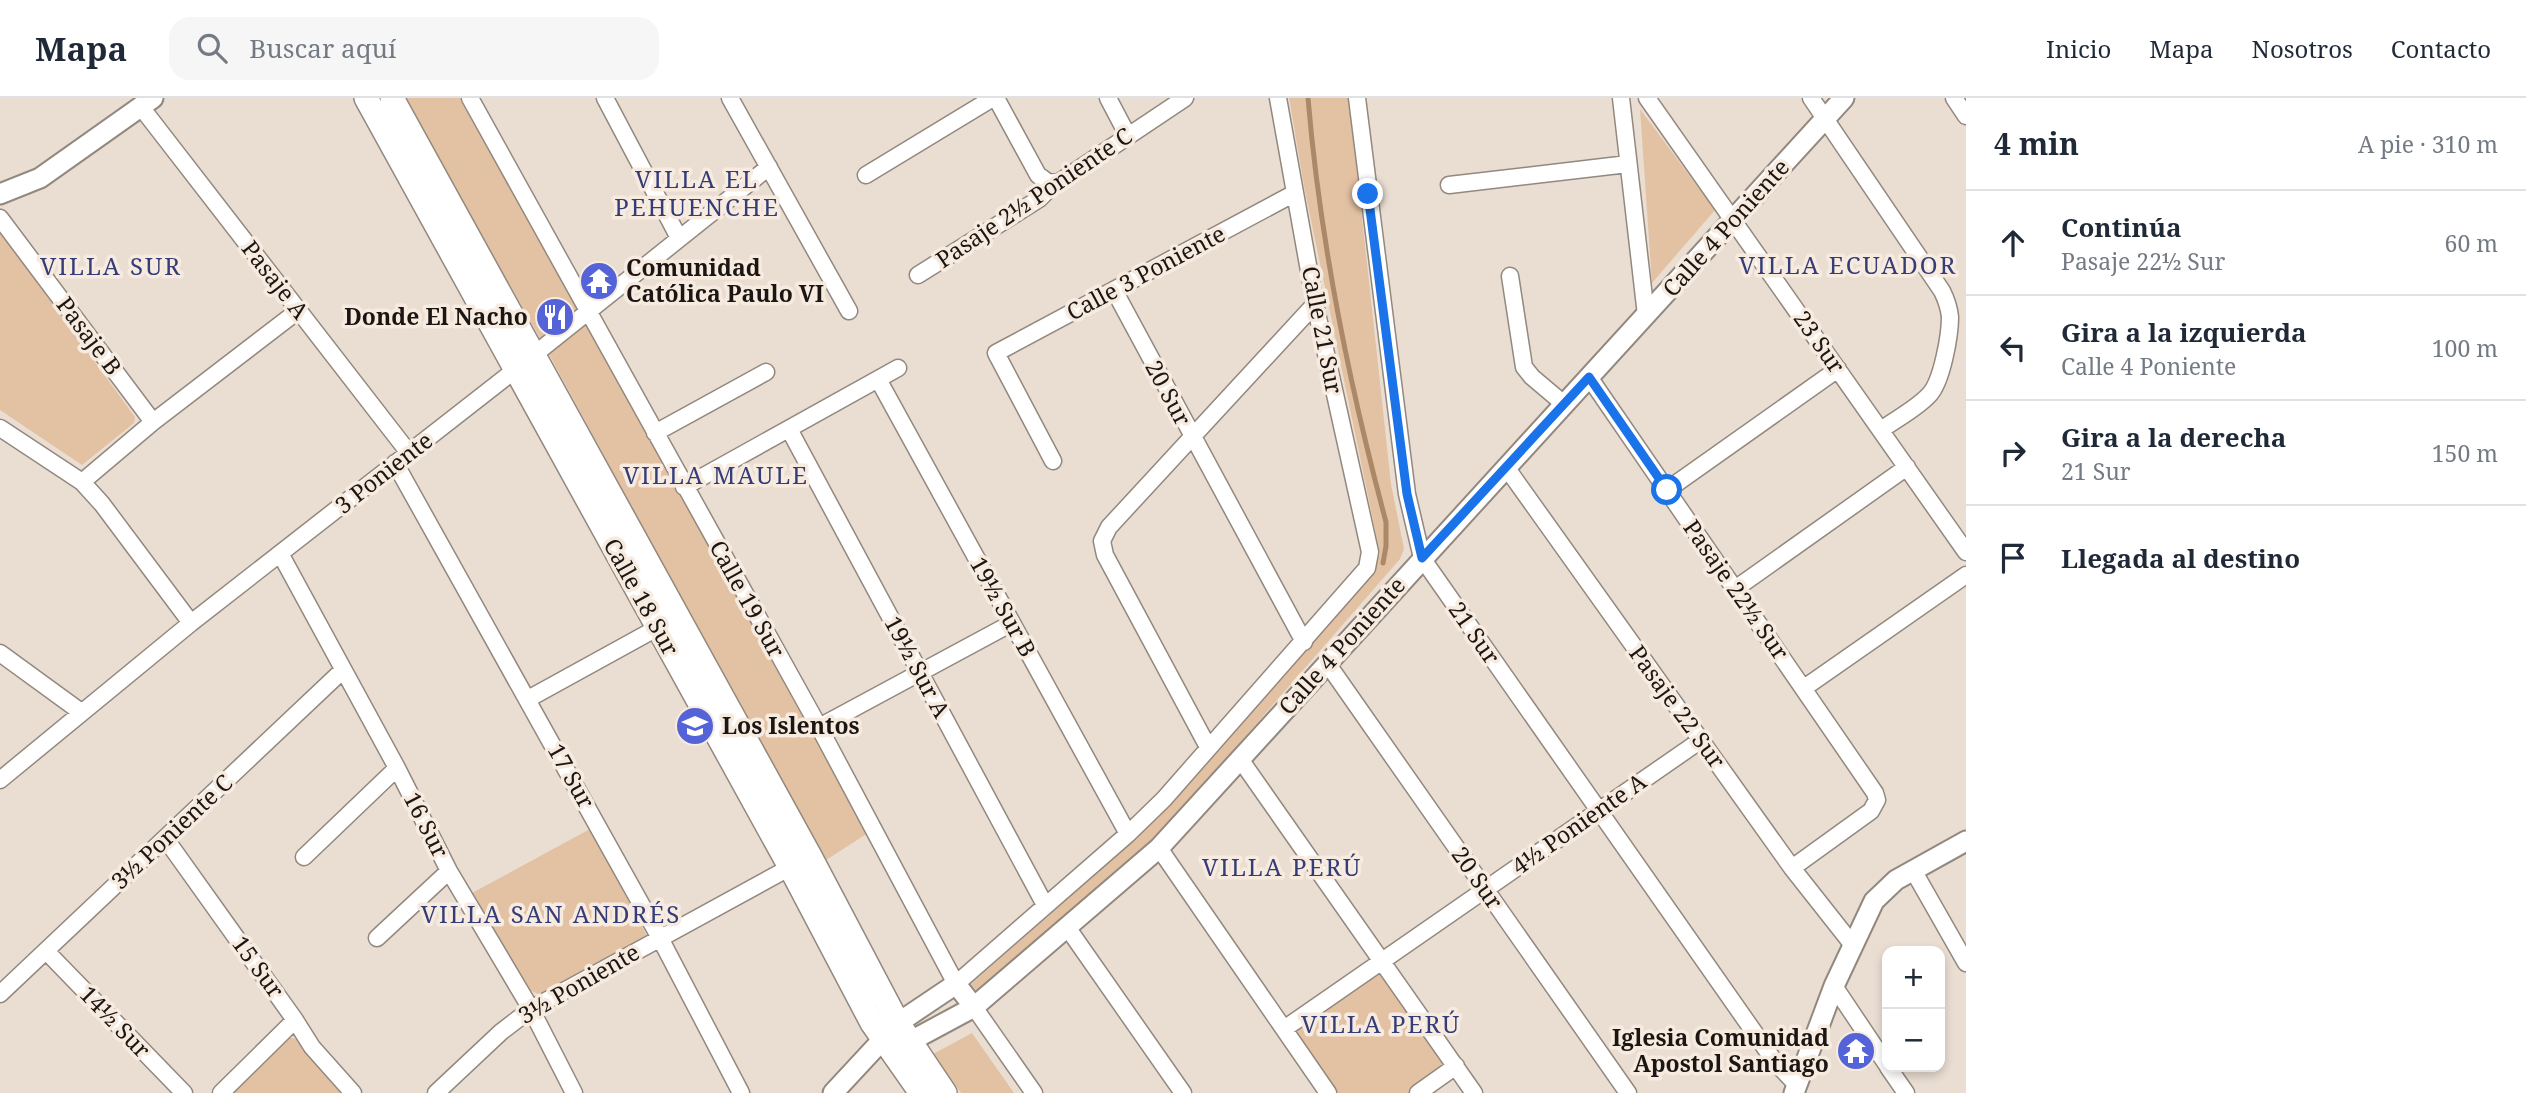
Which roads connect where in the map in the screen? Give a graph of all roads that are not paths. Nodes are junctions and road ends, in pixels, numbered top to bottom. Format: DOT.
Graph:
graph roads {
  1 [pos="366,98"];
  2 [pos="392,98"];
  3 [pos="470,98"];
  4 [pos="605,98"];
  5 [pos="730,98"];
  6 [pos="995,98"];
  7 [pos="1108,98"];
  8 [pos="1185,98"];
  9 [pos="1278,98"];
  10 [pos="1357,98"];
  11 [pos="1620,98"];
  12 [pos="1647,98"];
  13 [pos="1811,98"];
  14 [pos="1844,98"];
  15 [pos="1954,98"];
  16 [pos="147,102"];
  17 [pos="1966,116"];
  18 [pos="1824,120"];
  19 [pos="1128,136"];
  20 [pos="1628,164"];
  21 [pos="769,167"];
  22 [pos="866,175"];
  23 [pos="1049,183"];
  24 [pos="1449,184"];
  25 [pos="1295,193"];
  26 [pos="0,194"];
  27 [pos="0,218"];
  28 [pos="1734,220"];
  29 [pos="680,238"];
  30 [pos="918,275"];
  31 [pos="1510,276"];
  32 [pos="1114,290"];
  33 [pos="1315,304"];
  34 [pos="299,310"];
  35 [pos="587,310"];
  36 [pos="849,311"];
  37 [pos="1646,315"];
  38 [pos="533,356"];
  39 [pos="898,368"];
  40 [pos="1838,369"];
  41 [pos="515,370"];
  42 [pos="766,372"];
  43 [pos="1589,377"];
  44 [pos="878,379"];
  45 [pos="1564,404"];
  46 [pos="153,422"];
  47 [pos="0,428"];
  48 [pos="789,429"];
  49 [pos="1881,430"];
  50 [pos="655,433"];
  51 [pos="1193,438"];
  52 [pos="402,458"];
  53 [pos="1053,461"];
  54 [pos="1506,467"];
  55 [pos="1907,467"];
  56 [pos="82,482"];
  57 [pos="684,487"];
  58 [pos="1667,490"];
  59 [pos="1966,552"];
  60 [pos="281,555"];
  61 [pos="1422,558"];
  62 [pos="1370,561"];
  63 [pos="1966,575"];
  64 [pos="1735,589"];
  65 [pos="1012,623"];
  66 [pos="191,624"];
  67 [pos="657,628"];
  68 [pos="1304,642"];
  69 [pos="0,653"];
  70 [pos="1327,663"];
  71 [pos="343,670"];
  72 [pos="920,672"];
  73 [pos="1804,688"];
  74 [pos="528,699"];
  75 [pos="81,712"];
  76 [pos="819,727"];
  77 [pos="1701,740"];
  78 [pos="1208,747"];
  79 [pos="1240,759"];
  80 [pos="397,768"];
  81 [pos="0,780"];
  82 [pos="1599,811"];
  83 [pos="1128,834"];
  84 [pos="165,838"];
  85 [pos="1966,841"];
  86 [pos="1159,848"];
  87 [pos="304,857"];
  88 [pos="800,862"];
  89 [pos="1792,868"];
  90 [pos="1913,870"];
  91 [pos="449,871"];
  92 [pos="1485,889"];
  93 [pos="1045,905"];
  94 [pos="1067,927"];
  95 [pos="377,938"];
  96 [pos="660,938"];
  97 [pos="1852,944"];
  98 [pos="46,951"];
  99 [pos="1382,960"];
  100 [pos="1966,962"];
  101 [pos="956,984"];
  102 [pos="1835,986"];
  103 [pos="0,994"];
  104 [pos="974,1007"];
  105 [pos="531,1009"];
  106 [pos="295,1020"];
  107 [pos="1284,1028"];
  108 [pos="896,1035"];
  109 [pos="1882,1057"];
  110 [pos="1456,1066"];
  111 [pos="1892,1072"];
  112 [pos="1796,1089"];
  113 [pos="184,1093"];
  114 [pos="221,1093"];
  115 [pos="353,1093"];
  116 [pos="436,1093"];
  117 [pos="574,1093"];
  118 [pos="741,1093"];
  119 [pos="833,1093"];
  120 [pos="920,1093"];
  121 [pos="945,1093"];
  122 [pos="1034,1093"];
  123 [pos="1183,1093"];
  124 [pos="1328,1093"];
  125 [pos="1418,1093"];
  126 [pos="1475,1093"];
  127 [pos="1628,1093"];
  128 [pos="1906,1093"];
  1 -- 41 [label="main road, Calle 18 Sur"];
  2 -- 38 [label="main road, Calle 18 Sur"];
  3 -- 35 [label="street, Calle 19 Sur"];
  4 -- 29 [label="street"];
  5 -- 21 [label="street"];
  6 -- 22 [label="street"];
  6 -- 23 [label="street"];
  7 -- 19 [label="street"];
  8 -- 19 [label="street, Pasaje 2½ Poniente C"];
  9 -- 25 [label="street, Calle 21 Sur"];
  10 -- 61 [label="street, 21 Sur"];
  11 -- 20 [label="street"];
  12 -- 28 [label="street, 23 Sur"];
  13 -- 18 [label="street"];
  14 -- 18 [label="street, Calle 4 Poniente"];
  15 -- 17 [label="street"];
  16 -- 26 [label="street"];
  16 -- 34 [label="street, Pasaje A"];
  18 -- 28 [label="street, Calle 4 Poniente"];
  18 -- 49 [label="street"];
  19 -- 23 [label="street, Pasaje 2½ Poniente C"];
  20 -- 24 [label="street"];
  20 -- 37 [label="street"];
  21 -- 29 [label="street, 3 Poniente"];
  21 -- 36 [label="street"];
  23 -- 30 [label="street, Pasaje 2½ Poniente C"];
  25 -- 32 [label="street, Calle 3 Poniente"];
  25 -- 33 [label="street, Calle 21 Sur"];
  27 -- 46 [label="street, Pasaje B"];
  28 -- 37 [label="street, Calle 4 Poniente"];
  28 -- 40 [label="street, 23 Sur"];
  29 -- 35 [label="street, 3 Poniente"];
  31 -- 45 [label="street"];
  32 -- 51 [label="street, 20 Sur"];
  32 -- 53 [label="street, Calle 3 Poniente"];
  33 -- 51 [label="street"];
  33 -- 62 [label="street, Calle 21 Sur"];
  34 -- 46 [label="street"];
  34 -- 52 [label="street, Pasaje A"];
  35 -- 38 [label="street, 3 Poniente"];
  35 -- 50 [label="street, Calle 19 Sur"];
  37 -- 43 [label="street, Calle 4 Poniente"];
  38 -- 41 [label="street, 3 Poniente"];
  38 -- 88 [label="main road, Calle 18 Sur"];
  39 -- 44 [label="street"];
  40 -- 49 [label="street, 23 Sur"];
  40 -- 58 [label="street"];
  41 -- 52 [label="street, 3 Poniente"];
  41 -- 67 [label="main road, Calle 18 Sur"];
  42 -- 50 [label="street"];
  43 -- 45 [label="street, Calle 4 Poniente"];
  43 -- 58 [label="street, Pasaje 22½ Sur"];
  44 -- 48 [label="street"];
  44 -- 65 [label="street, 19½ Sur B"];
  45 -- 54 [label="street, Calle 4 Poniente"];
  46 -- 56 [label="street"];
  47 -- 56 [label="street"];
  48 -- 57 [label="street"];
  48 -- 72 [label="street, 19½ Sur A"];
  49 -- 55 [label="street, 23 Sur"];
  50 -- 57 [label="street, Calle 19 Sur"];
  51 -- 68 [label="street, 20 Sur"];
  51 -- 78 [label="street"];
  52 -- 60 [label="street, 3 Poniente"];
  52 -- 74 [label="street, 17 Sur"];
  54 -- 61 [label="street, Calle 4 Poniente"];
  54 -- 77 [label="street, Pasaje 22 Sur"];
  55 -- 59 [label="street, 23 Sur"];
  55 -- 64 [label="street"];
  56 -- 66 [label="street"];
  57 -- 76 [label="street, Calle 19 Sur"];
  58 -- 64 [label="street, Pasaje 22½ Sur"];
  60 -- 66 [label="street, 3 Poniente"];
  60 -- 71 [label="street, 16 Sur"];
  61 -- 70 [label="street, Calle 4 Poniente"];
  61 -- 82 [label="street, 21 Sur"];
  62 -- 68 [label="street, Calle 4 Poniente"];
  63 -- 73 [label="street"];
  64 -- 73 [label="street, Pasaje 22½ Sur"];
  65 -- 72 [label="street"];
  65 -- 83 [label="street, 19½ Sur B"];
  66 -- 75 [label="street, 3 Poniente"];
  67 -- 74 [label="street"];
  67 -- 88 [label="main road, Calle 18 Sur"];
  68 -- 78 [label="street, Calle 4 Poniente"];
  69 -- 75 [label="street"];
  70 -- 79 [label="street, Calle 4 Poniente"];
  70 -- 92 [label="street, 20 Sur"];
  71 -- 80 [label="street, 16 Sur"];
  71 -- 84 [label="street, 3½ Poniente C"];
  72 -- 76 [label="street"];
  72 -- 93 [label="street, 19½ Sur A"];
  73 -- 89 [label="street, Pasaje 22½ Sur"];
  74 -- 96 [label="street, 17 Sur"];
  75 -- 81 [label="street, 3 Poniente"];
  76 -- 101 [label="street, Calle 19 Sur"];
  77 -- 82 [label="street, 4½ Poniente A"];
  77 -- 89 [label="street, Pasaje 22 Sur"];
  78 -- 83 [label="street, Calle 4 Poniente"];
  79 -- 86 [label="street, Calle 4 Poniente"];
  79 -- 99 [label="street"];
  80 -- 87 [label="street"];
  80 -- 91 [label="street, 16 Sur"];
  82 -- 92 [label="street, 4½ Poniente A"];
  82 -- 112 [label="street, 21 Sur"];
  83 -- 93 [label="street, Calle 4 Poniente"];
  84 -- 98 [label="street, 3½ Poniente C"];
  84 -- 106 [label="street, 15 Sur"];
  85 -- 90 [label="street"];
  86 -- 94 [label="street, Calle 4 Poniente"];
  86 -- 107 [label="street"];
  88 -- 96 [label="street, 3½ Poniente"];
  88 -- 108 [label="main road, Calle 18 Sur"];
  89 -- 97 [label="street, Pasaje 22 Sur"];
  90 -- 97 [label="street"];
  90 -- 100 [label="street"];
  91 -- 95 [label="street"];
  91 -- 105 [label="street, 16 Sur"];
  92 -- 99 [label="street, 4½ Poniente A"];
  92 -- 127 [label="street, 20 Sur"];
  93 -- 101 [label="street, Calle 4 Poniente"];
  94 -- 104 [label="street, Calle 4 Poniente"];
  94 -- 123 [label="street"];
  96 -- 105 [label="street, 3½ Poniente"];
  96 -- 118 [label="street, 17 Sur"];
  97 -- 102 [label="street"];
  98 -- 103 [label="street, 3½ Poniente C"];
  98 -- 113 [label="street, 14½ Sur"];
  99 -- 107 [label="street, 4½ Poniente A"];
  99 -- 110 [label="street"];
  101 -- 104 [label="street, Calle 19 Sur"];
  101 -- 108 [label="street, Calle 4 Poniente"];
  102 -- 109 [label="street"];
  102 -- 112 [label="street"];
  104 -- 108 [label="street, Calle 4 Poniente"];
  104 -- 122 [label="street, Calle 19 Sur"];
  105 -- 116 [label="street, 3½ Poniente"];
  105 -- 117 [label="street, 16 Sur"];
  106 -- 114 [label="street"];
  106 -- 115 [label="street, 15 Sur"];
  107 -- 124 [label="street"];
  108 -- 119 [label="street, Calle 4 Poniente"];
  108 -- 120 [label="main road, Calle 18 Sur"];
  108 -- 121 [label="main road, Calle 18 Sur"];
  110 -- 125 [label="street"];
  110 -- 126 [label="street"];
  111 -- 128 [label="street"];
}
